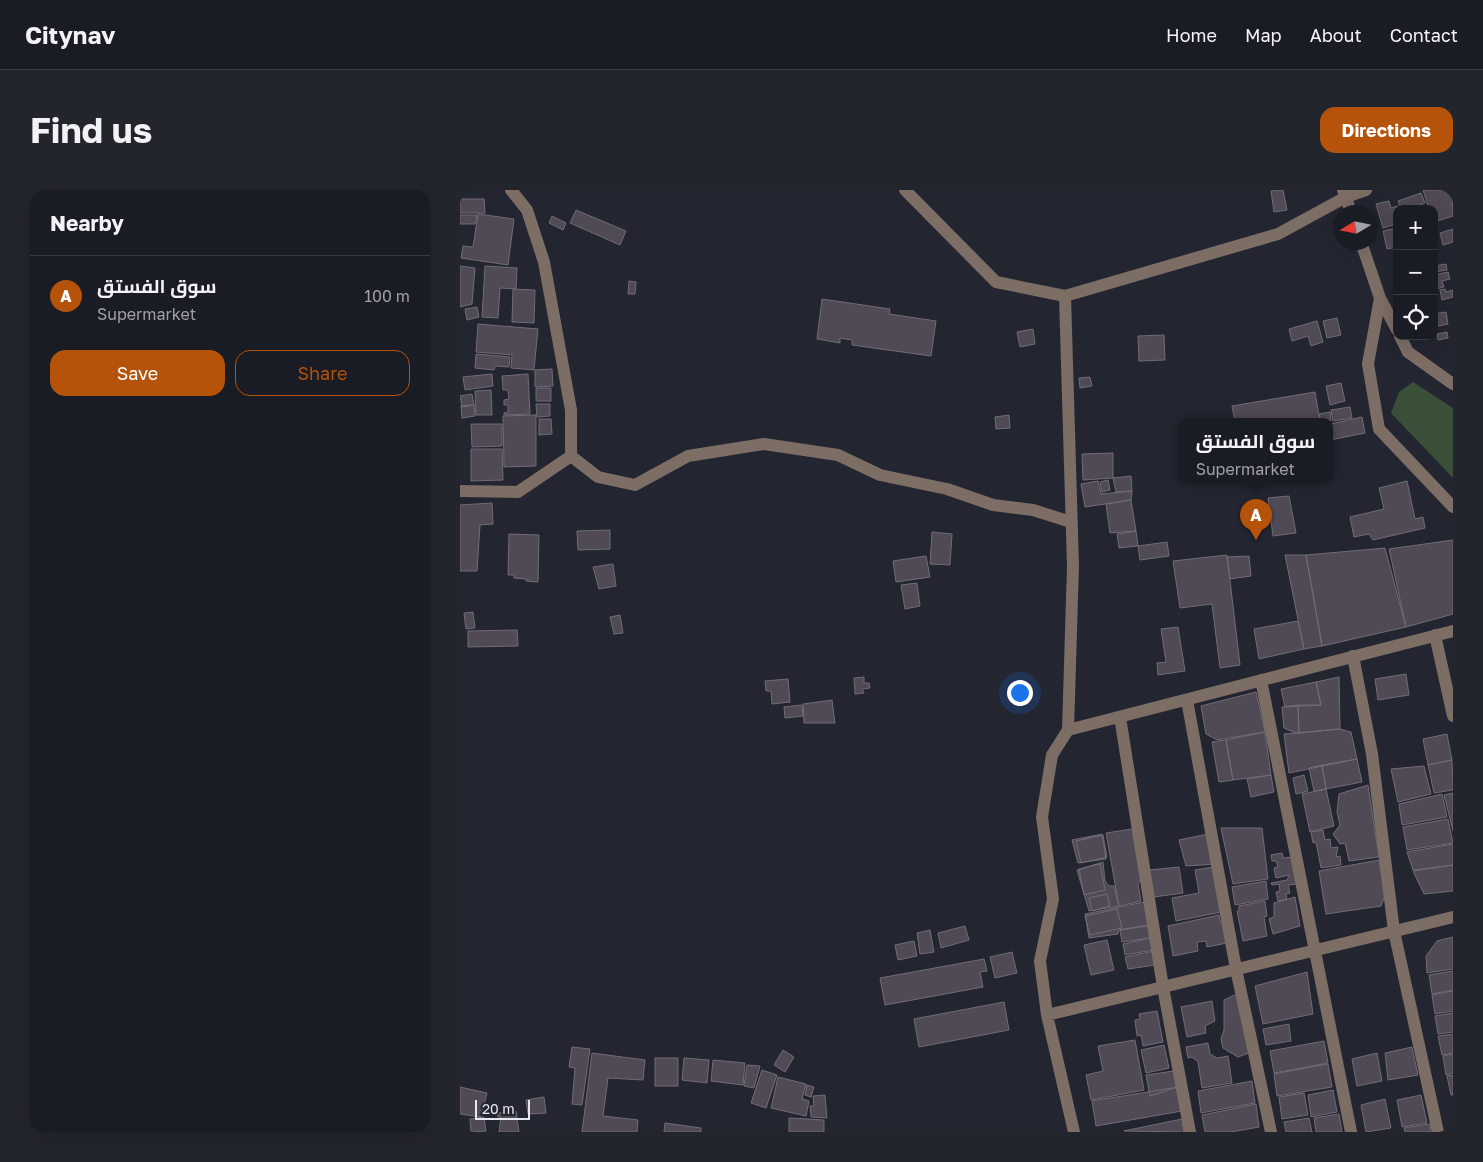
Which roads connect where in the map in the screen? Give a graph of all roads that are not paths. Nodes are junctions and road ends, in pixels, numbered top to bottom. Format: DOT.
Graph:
graph roads {
  1 [pos="511,190"];
  2 [pos="905,190"];
  3 [pos="1366,190"];
  4 [pos="1344,194"];
  5 [pos="1364,250"];
  6 [pos="1065,296"];
  7 [pos="1380,298"];
  8 [pos="1393,322"];
  9 [pos="1402,340"];
  10 [pos="1453,384"];
  11 [pos="571,456"];
  12 [pos="460,491"];
  13 [pos="1453,507"];
  14 [pos="1071,522"];
  15 [pos="1453,631"];
  16 [pos="1435,636"];
  17 [pos="1354,656"];
  18 [pos="1261,680"];
  19 [pos="1186,700"];
  20 [pos="1453,716"];
  21 [pos="1120,717"];
  22 [pos="1068,730"];
  23 [pos="1453,917"];
  24 [pos="1394,931"];
  25 [pos="1315,950"];
  26 [pos="1236,969"];
  27 [pos="1163,987"];
  28 [pos="1047,1015"];
  29 [pos="1074,1132"];
  30 [pos="1190,1132"];
  31 [pos="1271,1132"];
  32 [pos="1351,1132"];
  33 [pos="1438,1132"];
  1 -- 11 [label="street"];
  2 -- 6 [label="street"];
  3 -- 4 [label="street"];
  4 -- 6 [label="street"];
  5 -- 7 [label="street"];
  6 -- 14 [label="street"];
  7 -- 8 [label="street"];
  7 -- 13 [label="street"];
  9 -- 10 [label="street"];
  11 -- 12 [label="street"];
  11 -- 14 [label="street"];
  14 -- 22 [label="street"];
  15 -- 16 [label="street"];
  16 -- 17 [label="street"];
  16 -- 20 [label="street"];
  17 -- 18 [label="street"];
  17 -- 24 [label="street"];
  18 -- 19 [label="street"];
  18 -- 25 [label="street"];
  19 -- 21 [label="street"];
  19 -- 26 [label="street"];
  21 -- 22 [label="street"];
  21 -- 27 [label="street"];
  22 -- 28 [label="street"];
  23 -- 24 [label="street"];
  24 -- 25 [label="street"];
  24 -- 33 [label="street"];
  25 -- 26 [label="street"];
  25 -- 32 [label="street"];
  26 -- 27 [label="street"];
  26 -- 31 [label="street"];
  27 -- 28 [label="street"];
  27 -- 30 [label="street"];
  28 -- 29 [label="street"];
}
